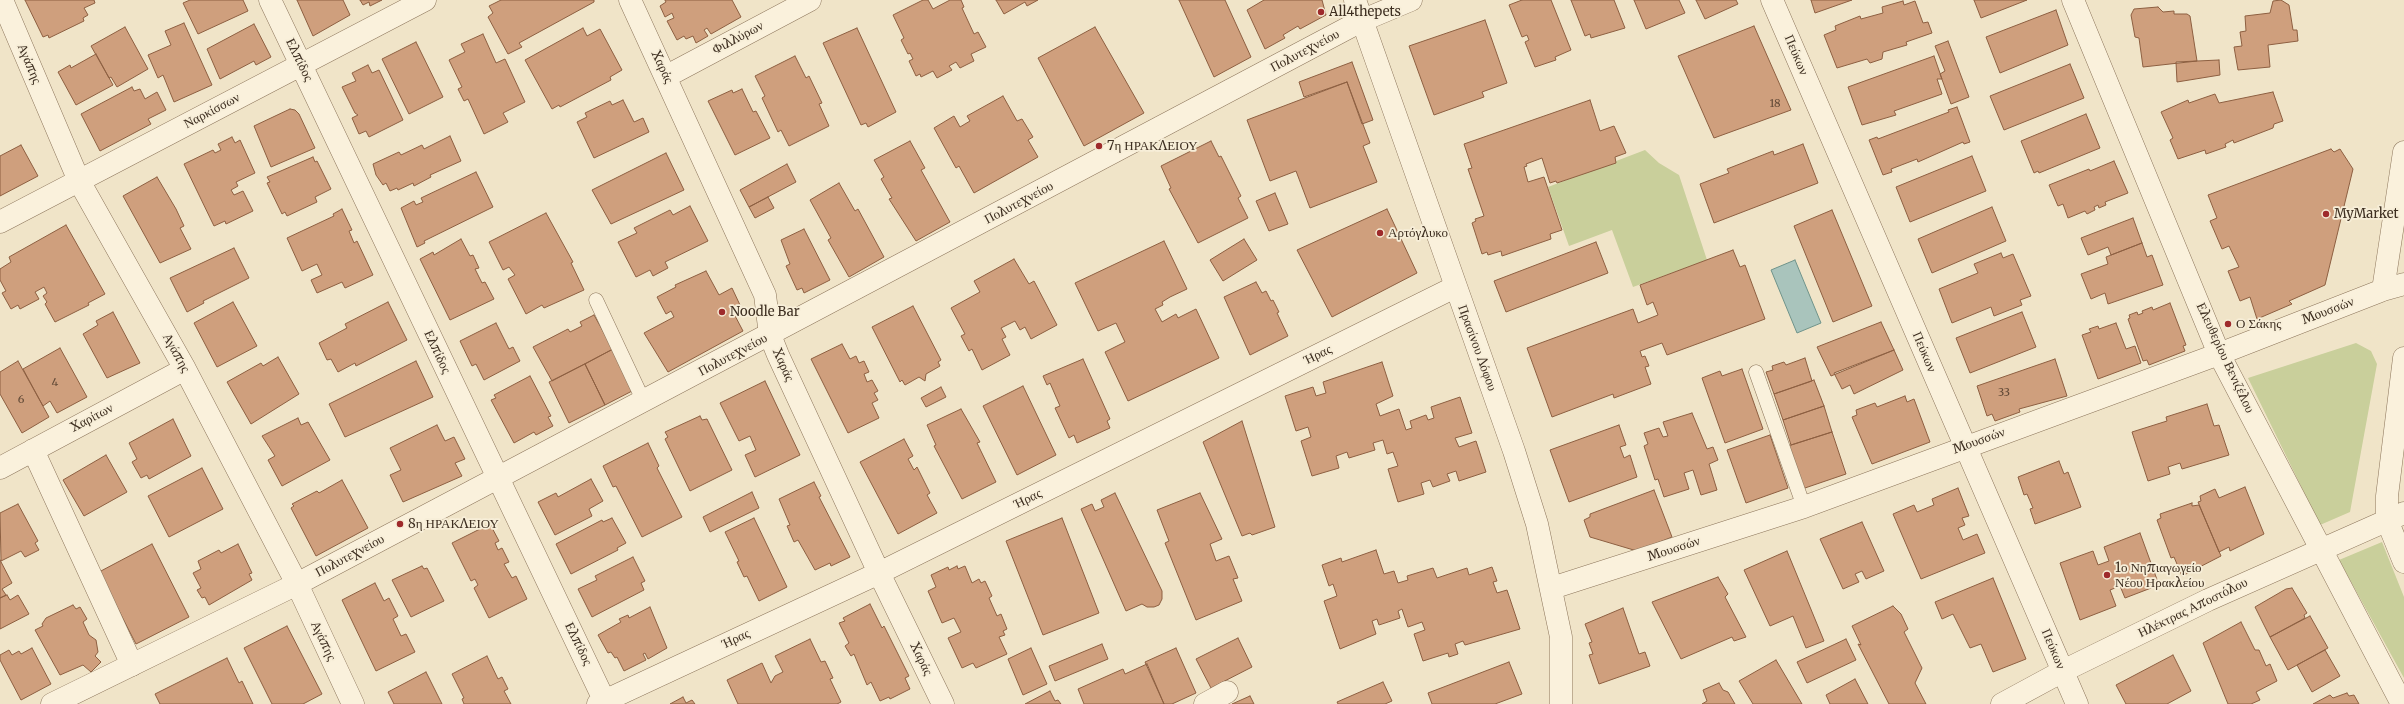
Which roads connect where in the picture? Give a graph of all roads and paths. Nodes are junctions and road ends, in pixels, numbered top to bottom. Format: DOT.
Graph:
graph roads {
  1 [pos="2,0"];
  2 [pos="270,0"];
  3 [pos="425,0"];
  4 [pos="630,0"];
  5 [pos="810,0"];
  6 [pos="1355,0"];
  7 [pos="1410,0"];
  8 [pos="1772,0"];
  9 [pos="2073,0"];
  10 [pos="1361,21"];
  11 [pos="301,64"];
  12 [pos="666,76"];
  13 [pos="2404,152"];
  14 [pos="79,181"];
  15 [pos="0,222"];
  16 [pos="2404,284"];
  17 [pos="1455,287"];
  18 [pos="2383,290"];
  19 [pos="596,300"];
  20 [pos="770,335"];
  21 [pos="2220,354"];
  22 [pos="2404,358"];
  23 [pos="185,369"];
  24 [pos="1756,372"];
  25 [pos="644,402"];
  26 [pos="1965,446"];
  27 [pos="33,450"];
  28 [pos="0,468"];
  29 [pos="497,479"];
  30 [pos="1804,507"];
  31 [pos="2396,516"];
  32 [pos="2320,548"];
  33 [pos="2404,562"];
  34 [pos="879,573"];
  35 [pos="297,584"];
  36 [pos="1552,588"];
  37 [pos="132,665"];
  38 [pos="2063,671"];
  39 [pos="1227,692"];
  40 [pos="603,703"];
  41 [pos="52,704"];
  42 [pos="353,704"];
  43 [pos="943,704"];
  44 [pos="1204,704"];
  45 [pos="1561,704"];
  46 [pos="2002,704"];
  47 [pos="2077,704"];
  48 [pos="2402,704"];
  1 -- 14 [label="street, Αγάπης"];
  2 -- 11 [label="street, Ελπίδος"];
  3 -- 11 [label="street, Ναρκίσσων"];
  4 -- 12 [label="street, Χαράς"];
  5 -- 12 [label="street, Φιλλύρων"];
  6 -- 10 [label="street, Πρασίνου Λόφου"];
  7 -- 10 [label="street, Πολυτεχνείου"];
  8 -- 26 [label="street, Πεύκων"];
  9 -- 21 [label="street, Ελευθερίου Βενιζέλου"];
  10 -- 17 [label="street, Πρασίνου Λόφου"];
  10 -- 20 [label="street, Πολυτεχνείου"];
  11 -- 14 [label="street, Ναρκίσσων"];
  11 -- 29 [label="street, Ελπίδος"];
  12 -- 20 [label="street, Χαράς"];
  13 -- 18 [label="street"];
  14 -- 15 [label="street, Ναρκίσσων"];
  14 -- 23 [label="street, Αγάπης"];
  16 -- 18 [label="street, Μουσσών"];
  17 -- 34 [label="street, Ήρας"];
  17 -- 36 [label="street, Πρασίνου Λόφου"];
  18 -- 21 [label="street, Μουσσών"];
  19 -- 25 [label="lane"];
  20 -- 25 [label="street, Πολυτεχνείου"];
  20 -- 34 [label="street, Χαράς"];
  21 -- 26 [label="street, Μουσσών"];
  21 -- 32 [label="street, Ελευθερίου Βενιζέλου"];
  22 -- 31 [label="street"];
  23 -- 27 [label="street, Χαρίτων"];
  23 -- 35 [label="street, Αγάπης"];
  24 -- 30 [label="lane"];
  25 -- 29 [label="street, Πολυτεχνείου"];
  26 -- 30 [label="street, Μουσσών"];
  26 -- 38 [label="street, Πεύκων"];
  27 -- 28 [label="street, Χαρίτων"];
  27 -- 37 [label="street"];
  29 -- 35 [label="street, Πολυτεχνείου"];
  29 -- 40 [label="street, Ελπίδος"];
  30 -- 36 [label="street, Μουσσών"];
  31 -- 32 [label="street, Ηλέκτρας Αποστόλου"];
  31 -- 33 [label="street"];
  32 -- 38 [label="street, Ηλέκτρας Αποστόλου"];
  32 -- 48 [label="street, Ελευθερίου Βενιζέλου"];
  34 -- 40 [label="street, Ήρας"];
  34 -- 43 [label="street, Χαράς"];
  35 -- 37 [label="street, Πολυτεχνείου"];
  35 -- 42 [label="street, Αγάπης"];
  36 -- 45 [label="street, Πρασίνου Λόφου"];
  37 -- 41 [label="street, Πολυτεχνείου"];
  38 -- 46 [label="street, Ηλέκτρας Αποστόλου"];
  38 -- 47 [label="street, Πεύκων"];
  39 -- 44 [label="street"];
}
